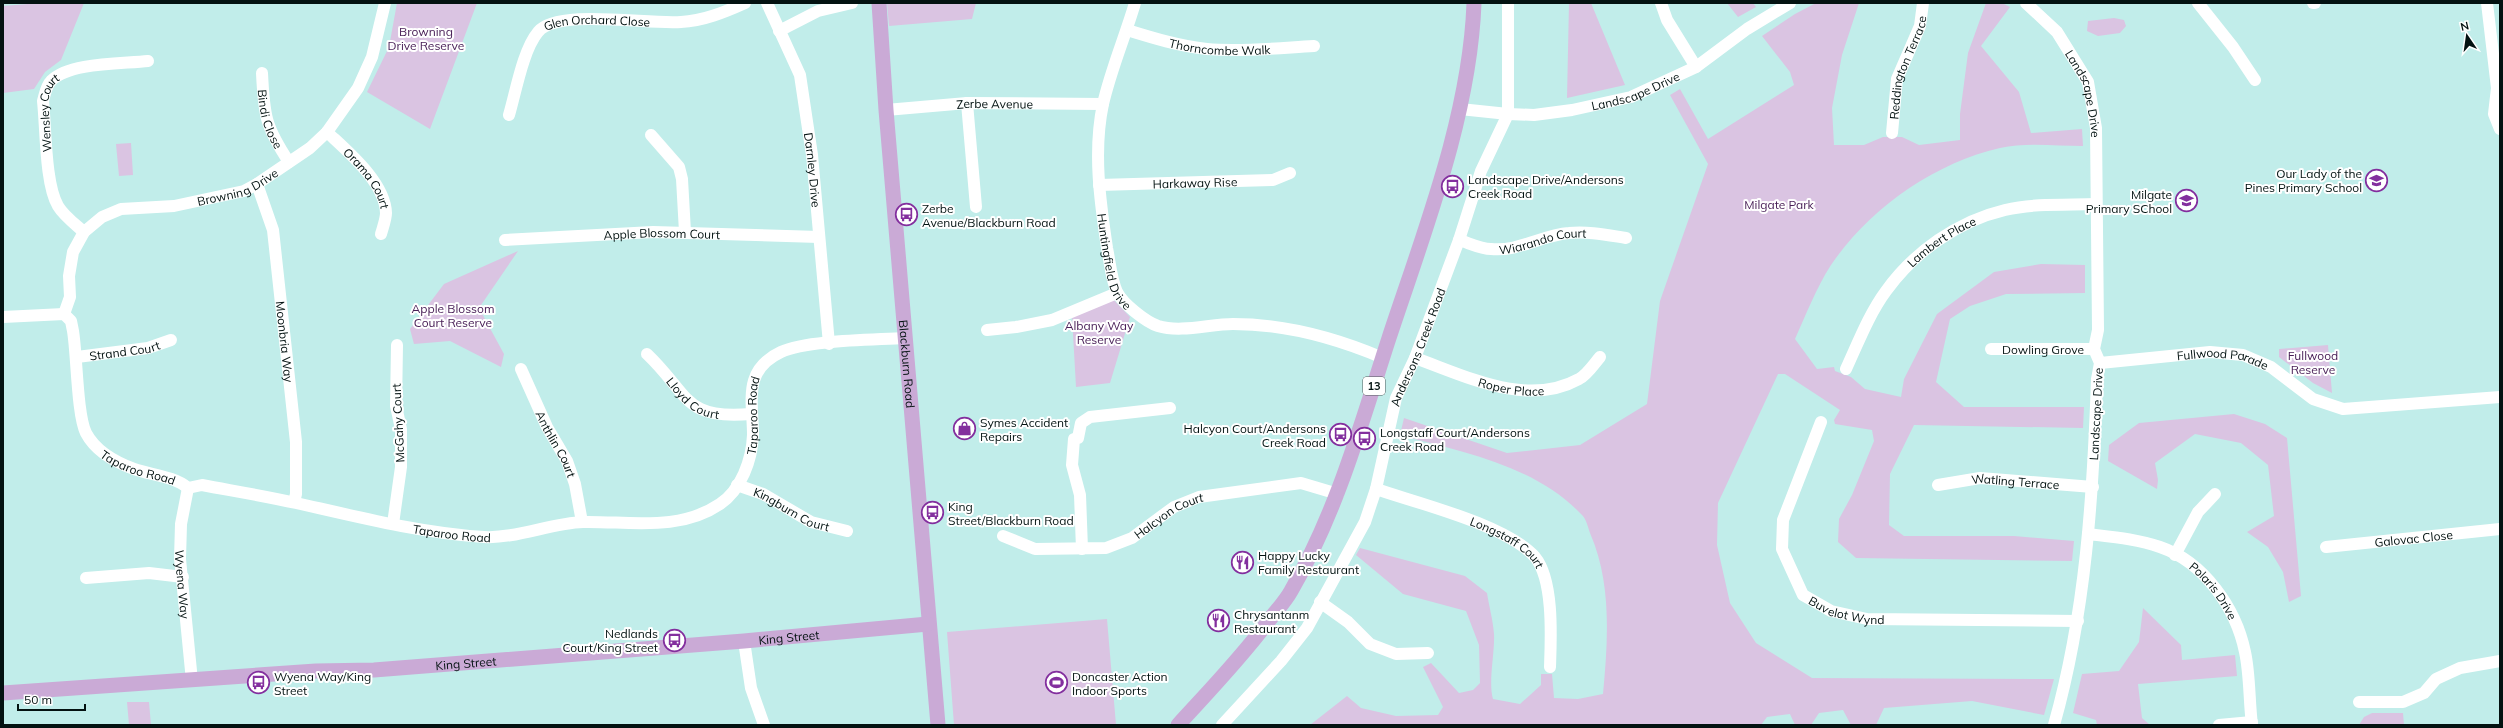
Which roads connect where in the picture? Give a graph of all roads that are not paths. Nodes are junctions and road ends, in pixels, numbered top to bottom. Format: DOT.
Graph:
graph roads {
  1 [pos="385,3"];
  2 [pos="745,3"];
  3 [pos="767,3"];
  4 [pos="852,3"];
  5 [pos="879,3"];
  6 [pos="1135,3"];
  7 [pos="1474,3"];
  8 [pos="1508,3"];
  9 [pos="1661,3"];
  10 [pos="1790,3"];
  11 [pos="1923,3"];
  12 [pos="2026,3"];
  13 [pos="2198,3"];
  14 [pos="2488,3"];
  15 [pos="1127,30"];
  16 [pos="779,31"];
  17 [pos="2497,43"];
  18 [pos="1314,46"];
  19 [pos="148,61"];
  20 [pos="1696,67"];
  21 [pos="262,73"];
  22 [pos="2255,80"];
  23 [pos="967,103"];
  24 [pos="1103,104"];
  25 [pos="1460,108"];
  26 [pos="886,110"];
  27 [pos="1508,114"];
  28 [pos="509,115"];
  29 [pos="2500,130"];
  30 [pos="327,132"];
  31 [pos="1892,133"];
  32 [pos="651,135"];
  33 [pos="289,162"];
  34 [pos="1290,174"];
  35 [pos="257,184"];
  36 [pos="1099,185"];
  37 [pos="2096,204"];
  38 [pos="976,207"];
  39 [pos="84,232"];
  40 [pos="685,232"];
  41 [pos="381,234"];
  42 [pos="819,236"];
  43 [pos="1626,238"];
  44 [pos="505,240"];
  45 [pos="1459,240"];
  46 [pos="1117,293"];
  47 [pos="64,314"];
  48 [pos="3,317"];
  49 [pos="986,330"];
  50 [pos="904,338"];
  51 [pos="171,340"];
  52 [pos="829,344"];
  53 [pos="397,345"];
  54 [pos="1991,349"];
  55 [pos="2094,349"];
  56 [pos="647,354"];
  57 [pos="77,357"];
  58 [pos="1600,357"];
  59 [pos="1383,358"];
  60 [pos="1415,358"];
  61 [pos="2100,363"];
  62 [pos="521,369"];
  63 [pos="1846,369"];
  64 [pos="2500,397"];
  65 [pos="1170,408"];
  66 [pos="751,414"];
  67 [pos="1821,422"];
  68 [pos="737,485"];
  69 [pos="1938,485"];
  70 [pos="2093,487"];
  71 [pos="188,488"];
  72 [pos="1376,489"];
  73 [pos="1338,494"];
  74 [pos="2215,494"];
  75 [pos="294,502"];
  76 [pos="582,522"];
  77 [pos="393,524"];
  78 [pos="2500,529"];
  79 [pos="847,531"];
  80 [pos="2088,534"];
  81 [pos="1003,536"];
  82 [pos="2326,547"];
  83 [pos="1082,549"];
  84 [pos="2175,554"];
  85 [pos="183,577"];
  86 [pos="86,578"];
  87 [pos="1320,602"];
  88 [pos="2078,621"];
  89 [pos="928,624"];
  90 [pos="744,641"];
  91 [pos="1428,653"];
  92 [pos="2500,661"];
  93 [pos="1550,667"];
  94 [pos="192,681"];
  95 [pos="3,693"];
  96 [pos="2359,702"];
  97 [pos="2252,723"];
  98 [pos="764,725"];
  99 [pos="938,725"];
  100 [pos="1178,725"];
  101 [pos="1222,725"];
  102 [pos="2054,725"];
  103 [pos="2219,725"];
  1 -- 30 [label="street, Browning Drive"];
  2 -- 28 [label="street, Glen Orchard Close"];
  3 -- 16 [label="street, Darnley Drive"];
  4 -- 16 [label="street"];
  5 -- 26 [label="main road, Blackburn Road"];
  6 -- 15 [label="street, Huntingfield Drive"];
  7 -- 25 [label="main road, 13"];
  8 -- 27 [label="street, Andersons Creek Road"];
  9 -- 20 [label="street"];
  10 -- 20 [label="street, Landscape Drive"];
  11 -- 31 [label="street, Reddington Terrace"];
  12 -- 37 [label="street, Landscape Drive"];
  13 -- 22 [label="street"];
  14 -- 17 [label="street"];
  15 -- 18 [label="street, Thorncombe Walk"];
  15 -- 24 [label="street, Huntingfield Drive"];
  16 -- 42 [label="street, Darnley Drive"];
  17 -- 29 [label="street"];
  19 -- 39 [label="street, Wensley Court"];
  20 -- 27 [label="street, Landscape Drive"];
  21 -- 33 [label="street, Bindi Close"];
  23 -- 24 [label="street, Zerbe Avenue"];
  23 -- 26 [label="street, Zerbe Avenue"];
  23 -- 38 [label="street"];
  24 -- 36 [label="street, Huntingfield Drive"];
  25 -- 27 [label="street, Landscape Drive"];
  25 -- 59 [label="main road, 13"];
  26 -- 50 [label="main road, Blackburn Road"];
  27 -- 45 [label="street, Andersons Creek Road"];
  30 -- 33 [label="street, Browning Drive"];
  30 -- 41 [label="street, Orama Court"];
  32 -- 40 [label="street"];
  33 -- 35 [label="street, Browning Drive"];
  34 -- 36 [label="street, Harkaway Rise"];
  35 -- 39 [label="street, Browning Drive"];
  35 -- 75 [label="street, Moonbria Way"];
  36 -- 46 [label="street, Huntingfield Drive"];
  37 -- 55 [label="street, Landscape Drive"];
  37 -- 63 [label="street, Lambert Place"];
  39 -- 47 [label="street, Browning Drive"];
  40 -- 42 [label="street, Apple Blossom Court"];
  40 -- 44 [label="street, Apple Blossom Court"];
  42 -- 52 [label="street, Darnley Drive"];
  43 -- 45 [label="street, Wiarando Court"];
  45 -- 60 [label="street, Andersons Creek Road"];
  46 -- 49 [label="street"];
  46 -- 59 [label="street, Huntingfield Drive"];
  47 -- 48 [label="street"];
  47 -- 57 [label="street, Taparoo Road"];
  50 -- 52 [label="street, Taparoo Road"];
  50 -- 89 [label="main road, Blackburn Road"];
  51 -- 57 [label="street, Strand Court"];
  52 -- 66 [label="street, Taparoo Road"];
  53 -- 77 [label="street, McGahy Court"];
  54 -- 55 [label="street, Dowling Grove"];
  55 -- 61 [label="street, Landscape Drive"];
  56 -- 66 [label="street, Lloyd Court"];
  57 -- 71 [label="street, Taparoo Road"];
  58 -- 60 [label="street, Roper Place"];
  59 -- 73 [label="main road, 13"];
  60 -- 72 [label="street, Andersons Creek Road"];
  61 -- 64 [label="street, Fullwood Parade"];
  61 -- 70 [label="street, Landscape Drive"];
  62 -- 76 [label="street, Anthlin Court"];
  65 -- 83 [label="street"];
  66 -- 68 [label="street, Taparoo Road"];
  67 -- 88 [label="street, Buvelot Wynd"];
  68 -- 76 [label="street, Taparoo Road"];
  68 -- 79 [label="street, Kingburn Court"];
  69 -- 70 [label="street, Watling Terrace"];
  70 -- 80 [label="street, Landscape Drive"];
  71 -- 75 [label="street, Taparoo Road"];
  71 -- 85 [label="street, Wyena Way"];
  72 -- 87 [label="street, Andersons Creek Road"];
  72 -- 93 [label="street, Longstaff Court"];
  73 -- 83 [label="street, Halcyon Court"];
  73 -- 100 [label="main road, 13"];
  74 -- 84 [label="street"];
  75 -- 77 [label="street, Taparoo Road"];
  76 -- 77 [label="street, Taparoo Road"];
  78 -- 82 [label="street, Galovac Close"];
  80 -- 84 [label="street, Polaris Drive"];
  80 -- 88 [label="street, Landscape Drive"];
  81 -- 83 [label="street, Halcyon Court"];
  84 -- 97 [label="street, Polaris Drive"];
  85 -- 86 [label="street"];
  85 -- 94 [label="street, Wyena Way"];
  87 -- 91 [label="street"];
  87 -- 101 [label="street, Andersons Creek Road"];
  88 -- 102 [label="street, Landscape Drive"];
  89 -- 90 [label="main road, King Street"];
  89 -- 99 [label="main road, Blackburn Road"];
  90 -- 94 [label="main road, King Street"];
  90 -- 98 [label="street"];
  92 -- 96 [label="street"];
  94 -- 95 [label="main road, King Street"];
  97 -- 103 [label="street"];
}
